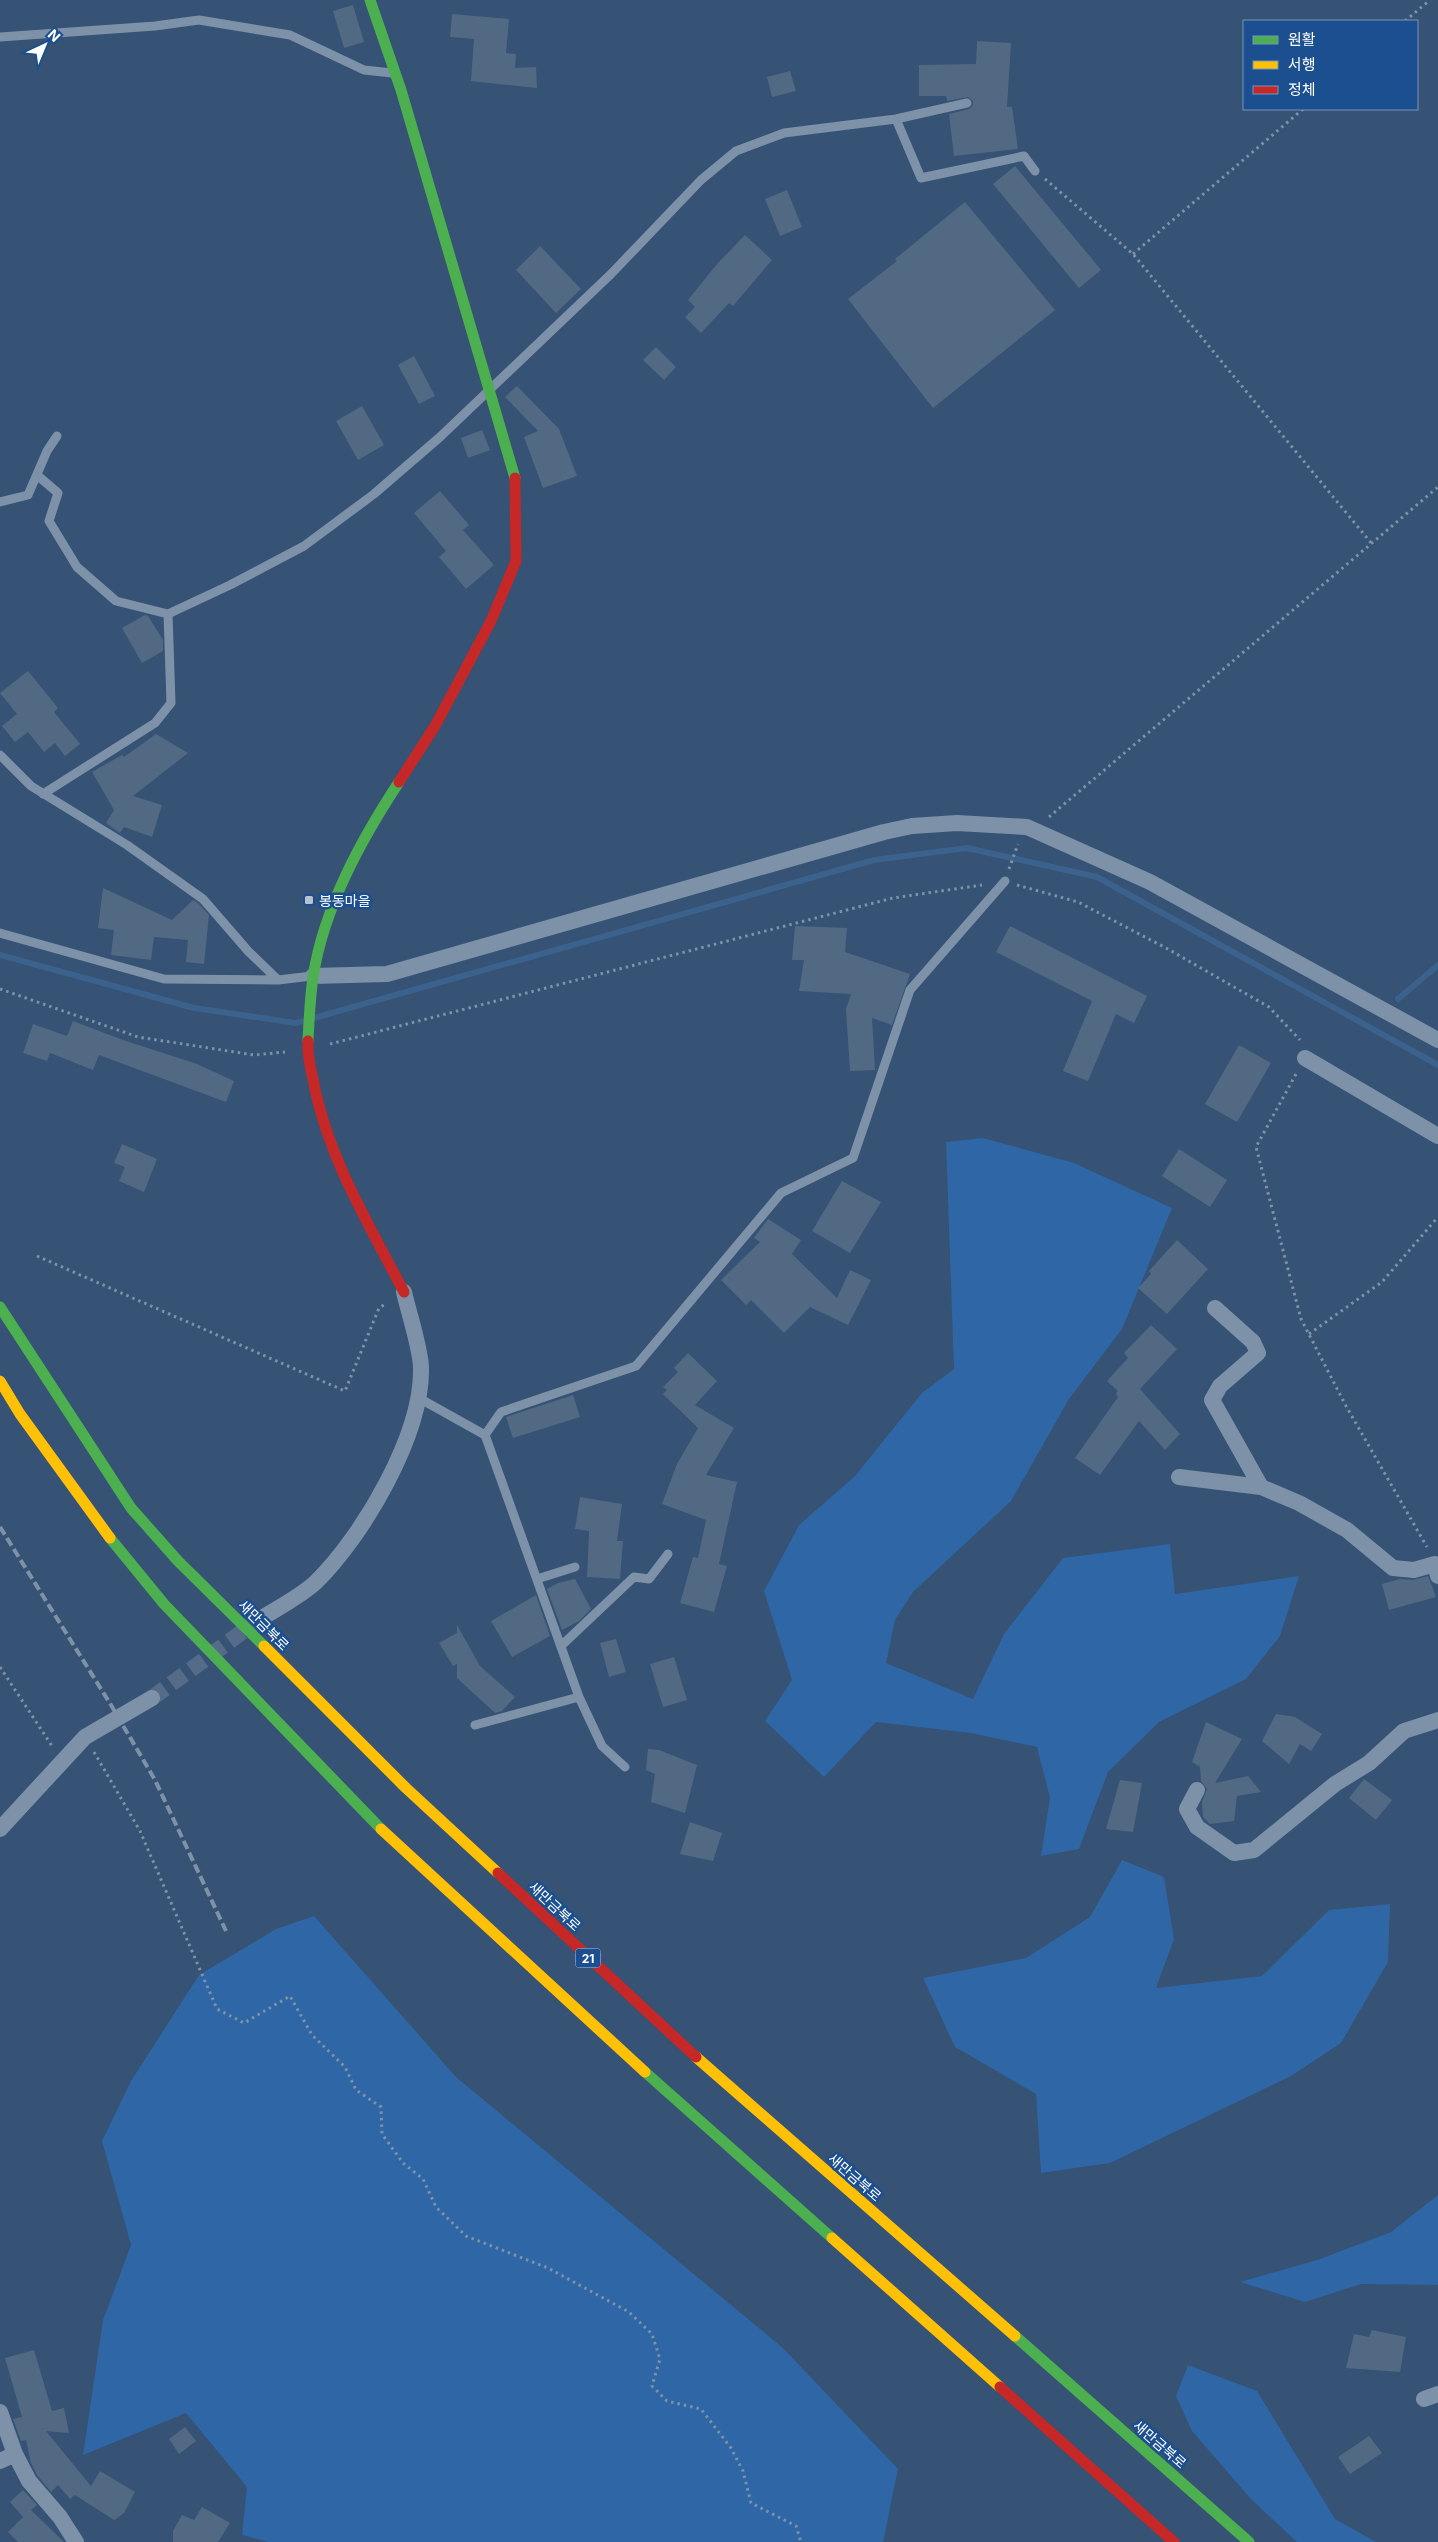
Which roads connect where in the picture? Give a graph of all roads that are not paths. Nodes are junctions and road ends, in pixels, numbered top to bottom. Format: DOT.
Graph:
graph roads {
  1 [pos="370,0"];
  2 [pos="0,37"];
  3 [pos="395,73"];
  4 [pos="967,103"];
  5 [pos="896,118"];
  6 [pos="1036,171"];
  7 [pos="489,390"];
  8 [pos="57,436"];
  9 [pos="37,475"];
  10 [pos="0,502"];
  11 [pos="168,614"];
  12 [pos="0,755"];
  13 [pos="43,794"];
  14 [pos="1005,881"];
  15 [pos="0,933"];
  16 [pos="312,976"];
  17 [pos="278,980"];
  18 [pos="1438,1040"];
  19 [pos="1305,1058"];
  20 [pos="1438,1136"];
  21 [pos="404,1292"];
  22 [pos="0,1307"];
  23 [pos="1215,1308"];
  24 [pos="0,1381"];
  25 [pos="417,1397"];
  26 [pos="485,1435"];
  27 [pos="1179,1477"];
  28 [pos="1261,1487"];
  29 [pos="668,1554"];
  30 [pos="575,1568"];
  31 [pos="1436,1570"];
  32 [pos="537,1579"];
  33 [pos="259,1620"];
  34 [pos="561,1646"];
  35 [pos="579,1696"];
  36 [pos="152,1698"];
  37 [pos="1438,1720"];
  38 [pos="476,1725"];
  39 [pos="625,1767"];
  40 [pos="1197,1790"];
  41 [pos="0,1829"];
  42 [pos="0,2412"];
  43 [pos="7,2457"];
  44 [pos="76,2542"];
  45 [pos="1174,2542"];
  46 [pos="1249,2542"];
  1 -- 3 [label="main road"];
  2 -- 3 [label="lane"];
  3 -- 7 [label="main road"];
  4 -- 5 [label="lane"];
  5 -- 6 [label="lane"];
  5 -- 7 [label="lane"];
  7 -- 11 [label="lane"];
  7 -- 16 [label="main road"];
  8 -- 9 [label="lane"];
  9 -- 10 [label="lane"];
  9 -- 11 [label="lane"];
  11 -- 13 [label="lane"];
  12 -- 13 [label="lane"];
  13 -- 17 [label="lane"];
  14 -- 26 [label="lane"];
  15 -- 17 [label="lane"];
  16 -- 17 [label="lane"];
  16 -- 18 [label="street"];
  16 -- 21 [label="main road"];
  19 -- 20 [label="street"];
  21 -- 25 [label="street"];
  22 -- 46 [label="main road, 새만금북로 / 21"];
  23 -- 28 [label="street"];
  24 -- 45 [label="main road"];
  25 -- 26 [label="lane"];
  25 -- 33 [label="street"];
  26 -- 32 [label="lane"];
  27 -- 28 [label="street"];
  28 -- 31 [label="street"];
  29 -- 34 [label="lane"];
  30 -- 32 [label="lane"];
  32 -- 34 [label="lane"];
  34 -- 35 [label="lane"];
  35 -- 38 [label="lane"];
  35 -- 39 [label="lane"];
  36 -- 41 [label="street"];
  37 -- 40 [label="street"];
  42 -- 43 [label="street"];
  43 -- 44 [label="street"];
}
